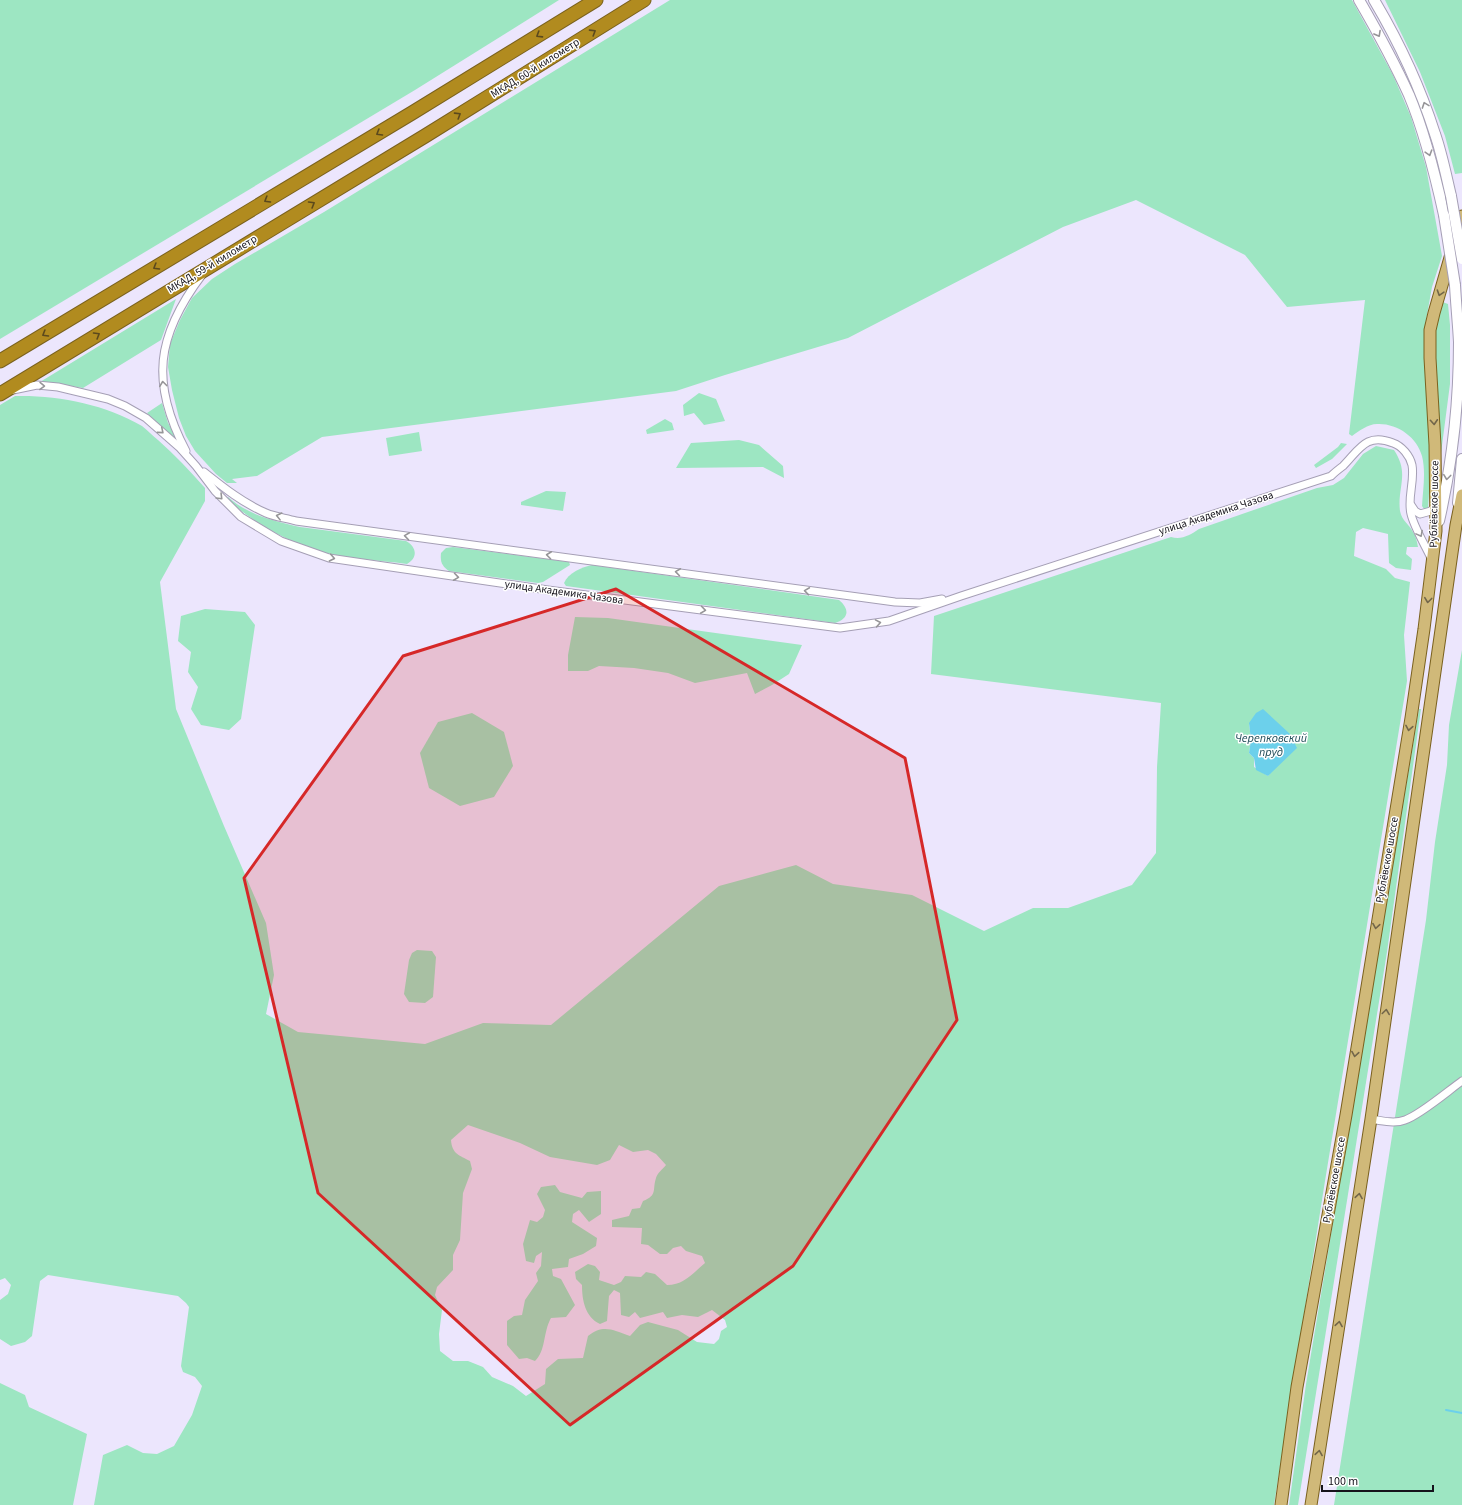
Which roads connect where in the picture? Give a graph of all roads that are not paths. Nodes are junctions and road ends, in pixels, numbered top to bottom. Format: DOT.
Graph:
graph roads {
  1 [pos="596,0"];
  2 [pos="644,0"];
  3 [pos="1359,0"];
  4 [pos="1376,3"];
  5 [pos="425,136"];
  6 [pos="1462,216"];
  7 [pos="1462,259"];
  8 [pos="207,268"];
  9 [pos="0,361"];
  10 [pos="2,392"];
  11 [pos="191,460"];
  12 [pos="1462,460"];
  13 [pos="196,466"];
  14 [pos="1462,496"];
  15 [pos="1436,504"];
  16 [pos="1411,505"];
  17 [pos="1456,525"];
  18 [pos="1436,531"];
  19 [pos="1433,561"];
  20 [pos="960,596"];
  21 [pos="1462,1081"];
  22 [pos="1371,1119"];
  23 [pos="1281,1505"];
  24 [pos="1311,1505"];
  1 -- 9 [label="highway, one-way"];
  5 -- 2 [label="highway, МКАД, 60-й километр, one-way"];
  3 -- 18 [label="main road, one-way, bridge"];
  7 -- 4 [label="main road, one-way, bridge"];
  8 -- 5 [label="highway, МКАД, 59-й километр, one-way"];
  6 -- 15 [label="main road, Рублёвское шоссе, one-way"];
  10 -- 8 [label="highway, МКАД, 59-й километр, one-way"];
  11 -- 8 [label="street, улица Академика Чазова, one-way"];
  10 -- 11 [label="street, улица Академика Чазова, one-way"];
  11 -- 13 [label="street, улица Академика Чазова"];
  12 -- 17 [label="main road"];
  20 -- 13 [label="street, улица Академика Чазова, one-way"];
  13 -- 20 [label="street, улица Академика Чазова, one-way"];
  14 -- 17 [label="main road, Рублёвское шоссе"];
  15 -- 16 [label="street"];
  15 -- 18 [label="main road, Рублёвское шоссе"];
  16 -- 19 [label="street, улица Академика Чазова, one-way"];
  16 -- 20 [label="street, улица Академика Чазова"];
  22 -- 17 [label="main road, Рублёвское шоссе, one-way"];
  18 -- 19 [label="main road, Рублёвское шоссе"];
  19 -- 23 [label="main road, Рублёвское шоссе, one-way"];
  21 -- 22 [label="street"];
  24 -- 22 [label="main road, Рублёвское шоссе, one-way"];
}
